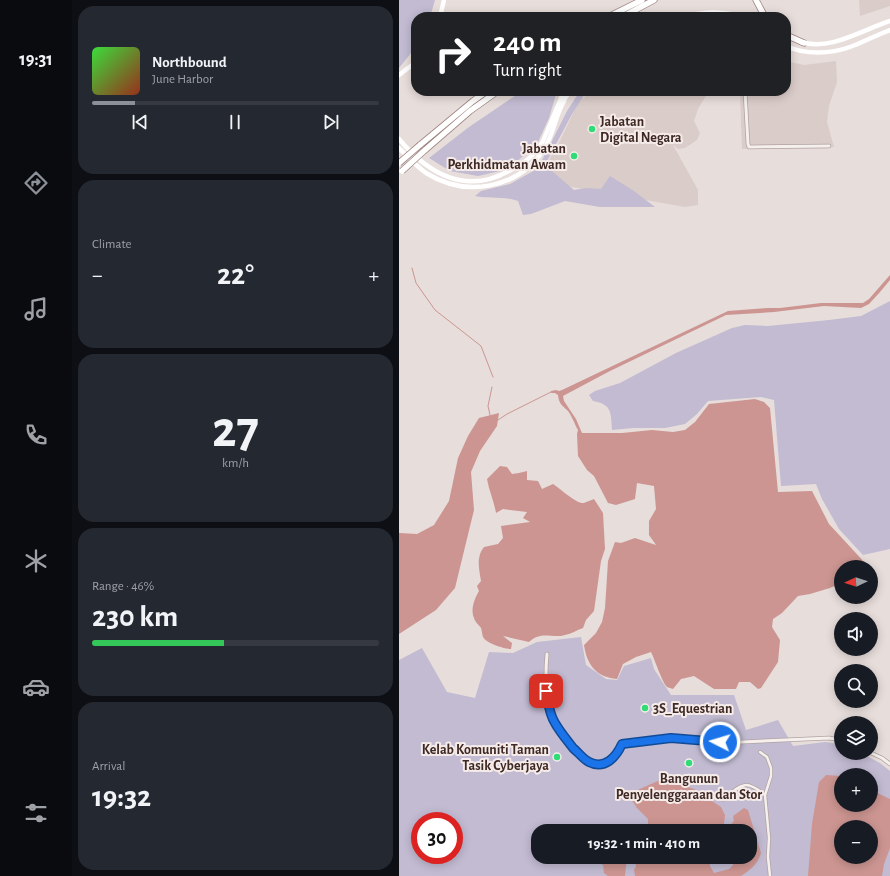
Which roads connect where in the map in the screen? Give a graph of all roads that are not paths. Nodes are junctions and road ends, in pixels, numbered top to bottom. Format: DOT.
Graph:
graph roads {
  1 [pos="444,0"];
  2 [pos="642,0"];
  3 [pos="654,0"];
  4 [pos="757,0"];
  5 [pos="441,12"];
  6 [pos="619,12"];
  7 [pos="631,12"];
  8 [pos="703,12"];
  9 [pos="721,12"];
  10 [pos="763,12"];
  11 [pos="890,21"];
  12 [pos="890,30"];
  13 [pos="791,36"];
  14 [pos="791,39"];
  15 [pos="804,43"];
  16 [pos="791,48"];
  17 [pos="411,66"];
  18 [pos="399,76"];
  19 [pos="479,96"];
  20 [pos="491,96"];
  21 [pos="562,96"];
  22 [pos="567,96"];
  23 [pos="745,96"];
  24 [pos="399,139"];
  25 [pos="829,146"];
  26 [pos="399,148"];
  27 [pos="399,163"];
  28 [pos="401,172"];
  29 [pos="547,654"];
  30 [pos="834,739"];
  31 [pos="760,752"];
  32 [pos="878,756"];
  33 [pos="890,764"];
  34 [pos="765,794"];
  35 [pos="723,800"];
  36 [pos="770,876"];
  1 -- 5 [label="main road"];
  2 -- 6 [label="highway"];
  3 -- 7 [label="highway"];
  4 -- 10 [label="highway"];
  8 -- 9 [label="main road"];
  11 -- 15 [label="main road"];
  12 -- 16 [label="main road"];
  13 -- 15 [label="highway"];
  14 -- 15 [label="main road"];
  17 -- 18 [label="main road"];
  19 -- 27 [label="highway, bridge"];
  20 -- 28 [label="highway, bridge"];
  21 -- 24 [label="main road"];
  22 -- 26 [label="main road"];
  23 -- 25 [label="street"];
  29 -- 30 [label="street"];
  31 -- 34 [label="street"];
  32 -- 33 [label="street"];
  34 -- 35 [label="street"];
  34 -- 36 [label="street"];
}
